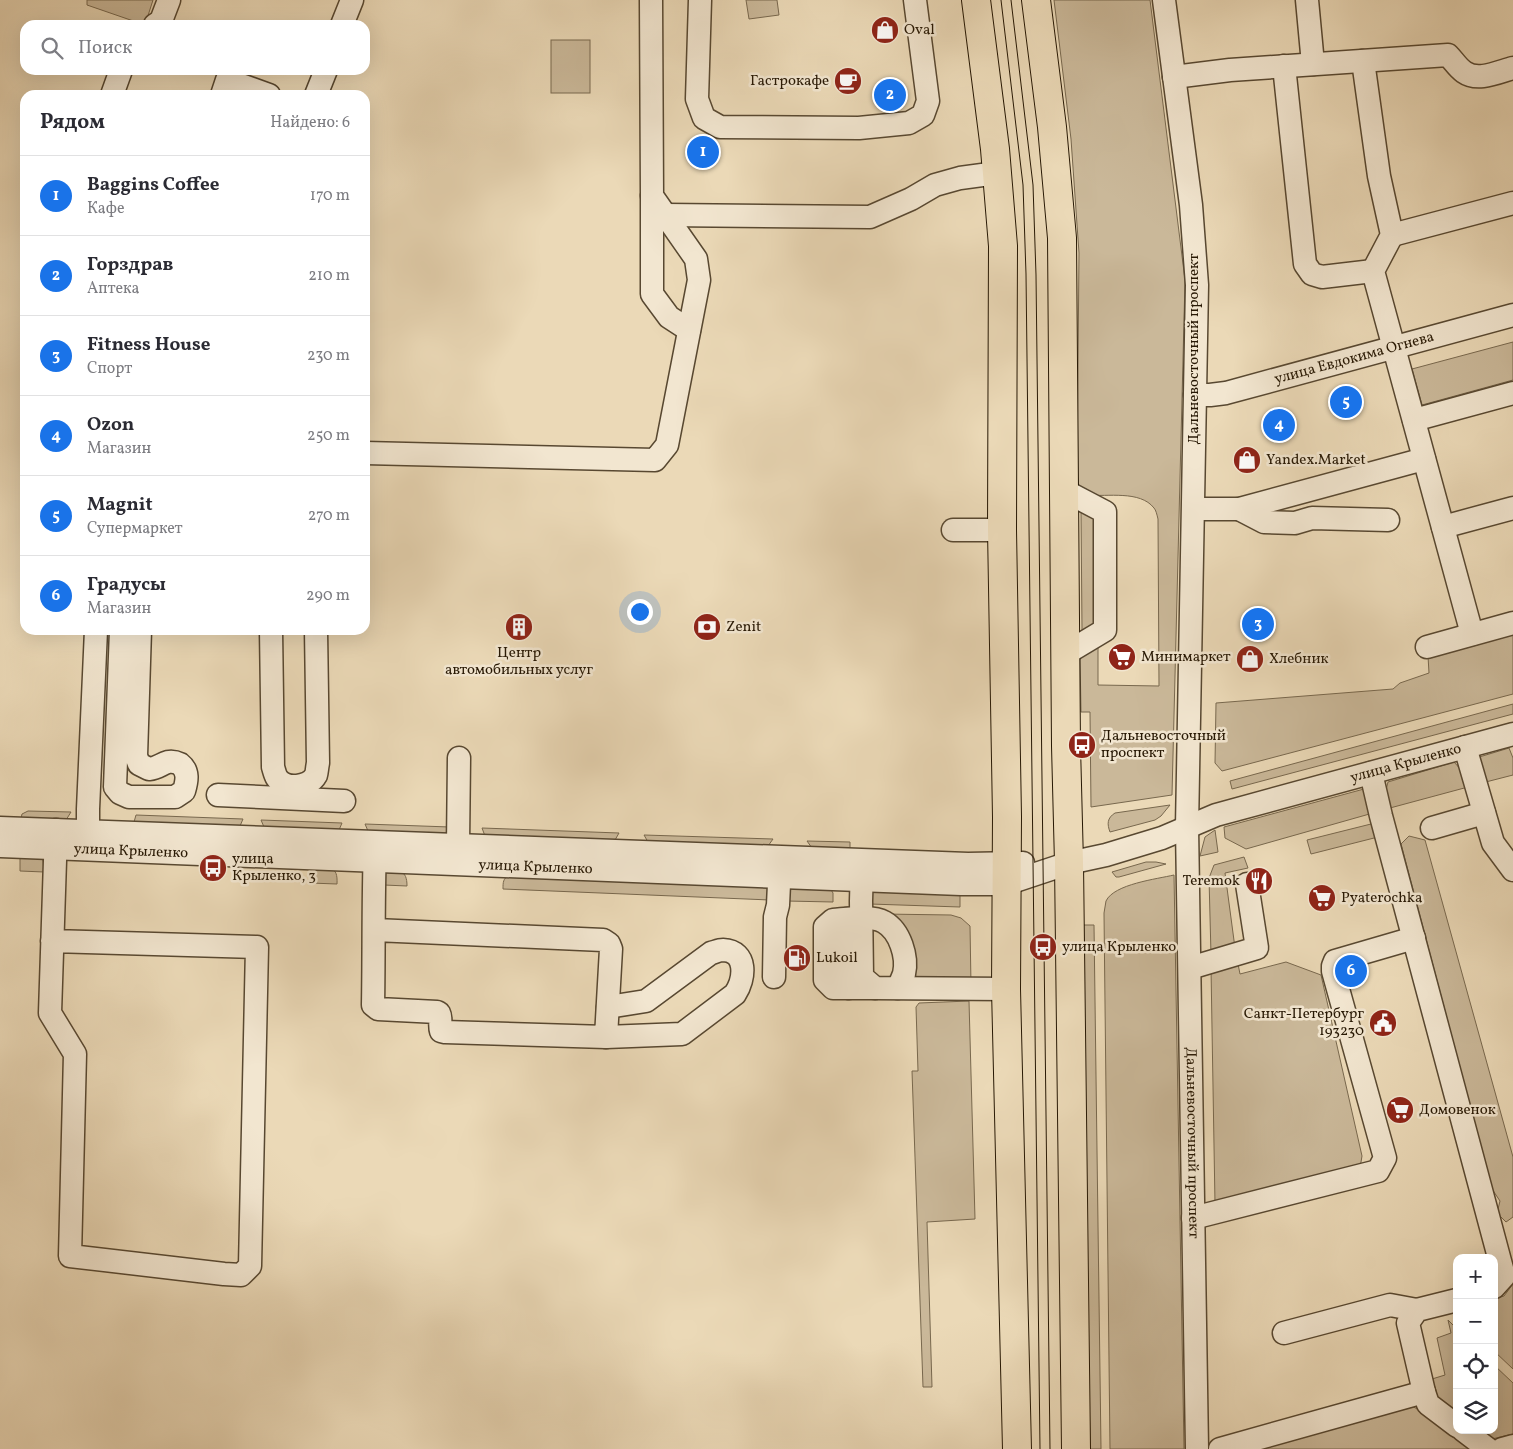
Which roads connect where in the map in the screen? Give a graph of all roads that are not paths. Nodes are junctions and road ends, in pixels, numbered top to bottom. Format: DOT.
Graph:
graph roads {
  1 [pos="169,0"];
  2 [pos="352,0"];
  3 [pos="651,0"];
  4 [pos="700,0"];
  5 [pos="915,0"];
  6 [pos="976,0"];
  7 [pos="1036,0"];
  8 [pos="1164,0"];
  9 [pos="1307,0"];
  10 [pos="161,20"];
  11 [pos="344,20"];
  12 [pos="1363,61"];
  13 [pos="1313,64"];
  14 [pos="1284,66"];
  15 [pos="1513,68"];
  16 [pos="119,75"];
  17 [pos="324,75"];
  18 [pos="1174,77"];
  19 [pos="114,90"];
  20 [pos="224,90"];
  21 [pos="255,90"];
  22 [pos="318,90"];
  23 [pos="997,173"];
  24 [pos="652,196"];
  25 [pos="1513,202"];
  26 [pos="665,215"];
  27 [pos="1392,235"];
  28 [pos="1373,271"];
  29 [pos="1513,315"];
  30 [pos="689,330"];
  31 [pos="1394,348"];
  32 [pos="1513,393"];
  33 [pos="1195,395"];
  34 [pos="1414,420"];
  35 [pos="370,453"];
  36 [pos="1424,459"];
  37 [pos="1065,492"];
  38 [pos="1513,508"];
  39 [pos="1194,509"];
  40 [pos="1238,510"];
  41 [pos="1388,520"];
  42 [pos="1443,527"];
  43 [pos="953,530"];
  44 [pos="1002,530"];
  45 [pos="1513,623"];
  46 [pos="1472,634"];
  47 [pos="96,635"];
  48 [pos="121,635"];
  49 [pos="140,635"];
  50 [pos="271,635"];
  51 [pos="316,635"];
  52 [pos="1427,647"];
  53 [pos="1065,654"];
  54 [pos="1513,734"];
  55 [pos="1465,747"];
  56 [pos="459,758"];
  57 [pos="1371,772"];
  58 [pos="218,795"];
  59 [pos="344,801"];
  60 [pos="1484,813"];
  61 [pos="1187,827"];
  62 [pos="0,828"];
  63 [pos="1432,828"];
  64 [pos="55,839"];
  65 [pos="88,840"];
  66 [pos="458,845"];
  67 [pos="0,846"];
  68 [pos="375,851"];
  69 [pos="1069,863"];
  70 [pos="780,867"];
  71 [pos="1513,870"];
  72 [pos="862,871"];
  73 [pos="1007,873"];
  74 [pos="1247,884"];
  75 [pos="854,919"];
  76 [pos="375,930"];
  77 [pos="1414,938"];
  78 [pos="52,941"];
  79 [pos="1190,968"];
  80 [pos="774,977"];
  81 [pos="875,988"];
  82 [pos="898,988"];
  83 [pos="1006,989"];
  84 [pos="608,1007"];
  85 [pos="606,1037"];
  86 [pos="1193,1218"];
  87 [pos="1505,1252"];
  88 [pos="1498,1283"];
  89 [pos="1453,1301"];
  90 [pos="1418,1310"];
  91 [pos="1284,1333"];
  92 [pos="1424,1392"];
  93 [pos="1453,1423"];
  94 [pos="1468,1434"];
  95 [pos="1513,1446"];
  96 [pos="1017,1449"];
  97 [pos="1076,1449"];
  98 [pos="1197,1449"];
  99 [pos="1220,1449"];
  100 [pos="1488,1449"];
  101 [pos="1502,1449"];
  1 -- 10 [label="street"];
  2 -- 11 [label="street"];
  3 -- 24 [label="street"];
  4 -- 5 [label="street"];
  6 -- 23 [label="main road"];
  7 -- 37 [label="main road"];
  8 -- 18 [label="street, Дальневосточный проспект"];
  9 -- 13 [label="street"];
  12 -- 13 [label="street"];
  12 -- 15 [label="street"];
  12 -- 27 [label="street"];
  13 -- 14 [label="street"];
  14 -- 18 [label="street"];
  14 -- 28 [label="street"];
  16 -- 19 [label="street"];
  17 -- 22 [label="street"];
  18 -- 33 [label="street, Дальневосточный проспект"];
  20 -- 21 [label="street"];
  23 -- 26 [label="street"];
  23 -- 44 [label="main road"];
  24 -- 26 [label="street"];
  24 -- 30 [label="street"];
  25 -- 27 [label="street"];
  26 -- 30 [label="street"];
  27 -- 28 [label="street"];
  28 -- 31 [label="street"];
  29 -- 31 [label="street, улица Евдокима Огнева"];
  30 -- 35 [label="street"];
  31 -- 33 [label="street, улица Евдокима Огнева"];
  31 -- 34 [label="street"];
  32 -- 34 [label="street"];
  33 -- 39 [label="street, Дальневосточный проспект"];
  34 -- 36 [label="street"];
  36 -- 40 [label="street"];
  36 -- 42 [label="street"];
  37 -- 53 [label="main road"];
  37 -- 53 [label="street"];
  38 -- 42 [label="street"];
  39 -- 40 [label="street"];
  39 -- 61 [label="street, Дальневосточный проспект"];
  40 -- 41 [label="street"];
  42 -- 46 [label="street"];
  43 -- 44 [label="street"];
  44 -- 73 [label="main road"];
  45 -- 46 [label="street"];
  46 -- 52 [label="street"];
  47 -- 65 [label="street"];
  48 -- 49 [label="street"];
  50 -- 51 [label="street"];
  53 -- 69 [label="main road"];
  54 -- 55 [label="street, улица Крыленко"];
  55 -- 57 [label="street, улица Крыленко"];
  55 -- 60 [label="street"];
  56 -- 66 [label="street"];
  57 -- 61 [label="street, улица Крыленко"];
  57 -- 77 [label="street"];
  58 -- 59 [label="street"];
  60 -- 63 [label="street"];
  60 -- 71 [label="street"];
  61 -- 69 [label="street, улица Крыленко"];
  61 -- 79 [label="street, Дальневосточный проспект"];
  62 -- 64 [label="street, улица Крыленко"];
  64 -- 65 [label="street, улица Крыленко"];
  64 -- 67 [label="street, улица Крыленко"];
  64 -- 78 [label="street"];
  65 -- 68 [label="street, улица Крыленко"];
  66 -- 68 [label="street, улица Крыленко"];
  66 -- 70 [label="street, улица Крыленко"];
  68 -- 70 [label="street, улица Крыленко"];
  68 -- 76 [label="street"];
  69 -- 73 [label="street, улица Крыленко"];
  69 -- 97 [label="main road"];
  70 -- 72 [label="street, улица Крыленко"];
  70 -- 80 [label="street"];
  72 -- 73 [label="street, улица Крыленко"];
  72 -- 75 [label="street"];
  73 -- 83 [label="main road"];
  74 -- 79 [label="street"];
  75 -- 81 [label="street"];
  75 -- 81 [label="street"];
  75 -- 82 [label="street"];
  76 -- 84 [label="street"];
  76 -- 85 [label="street"];
  77 -- 86 [label="street"];
  77 -- 87 [label="street"];
  78 -- 78 [label="street"];
  79 -- 86 [label="street, Дальневосточный проспект"];
  81 -- 82 [label="street"];
  82 -- 83 [label="street"];
  83 -- 96 [label="main road"];
  84 -- 85 [label="street"];
  84 -- 85 [label="street"];
  86 -- 98 [label="street, Дальневосточный проспект"];
  87 -- 88 [label="street"];
  89 -- 90 [label="street"];
  90 -- 91 [label="street"];
  90 -- 92 [label="street"];
  92 -- 93 [label="street"];
  92 -- 99 [label="street"];
  94 -- 100 [label="street"];
  95 -- 101 [label="street"];
}
